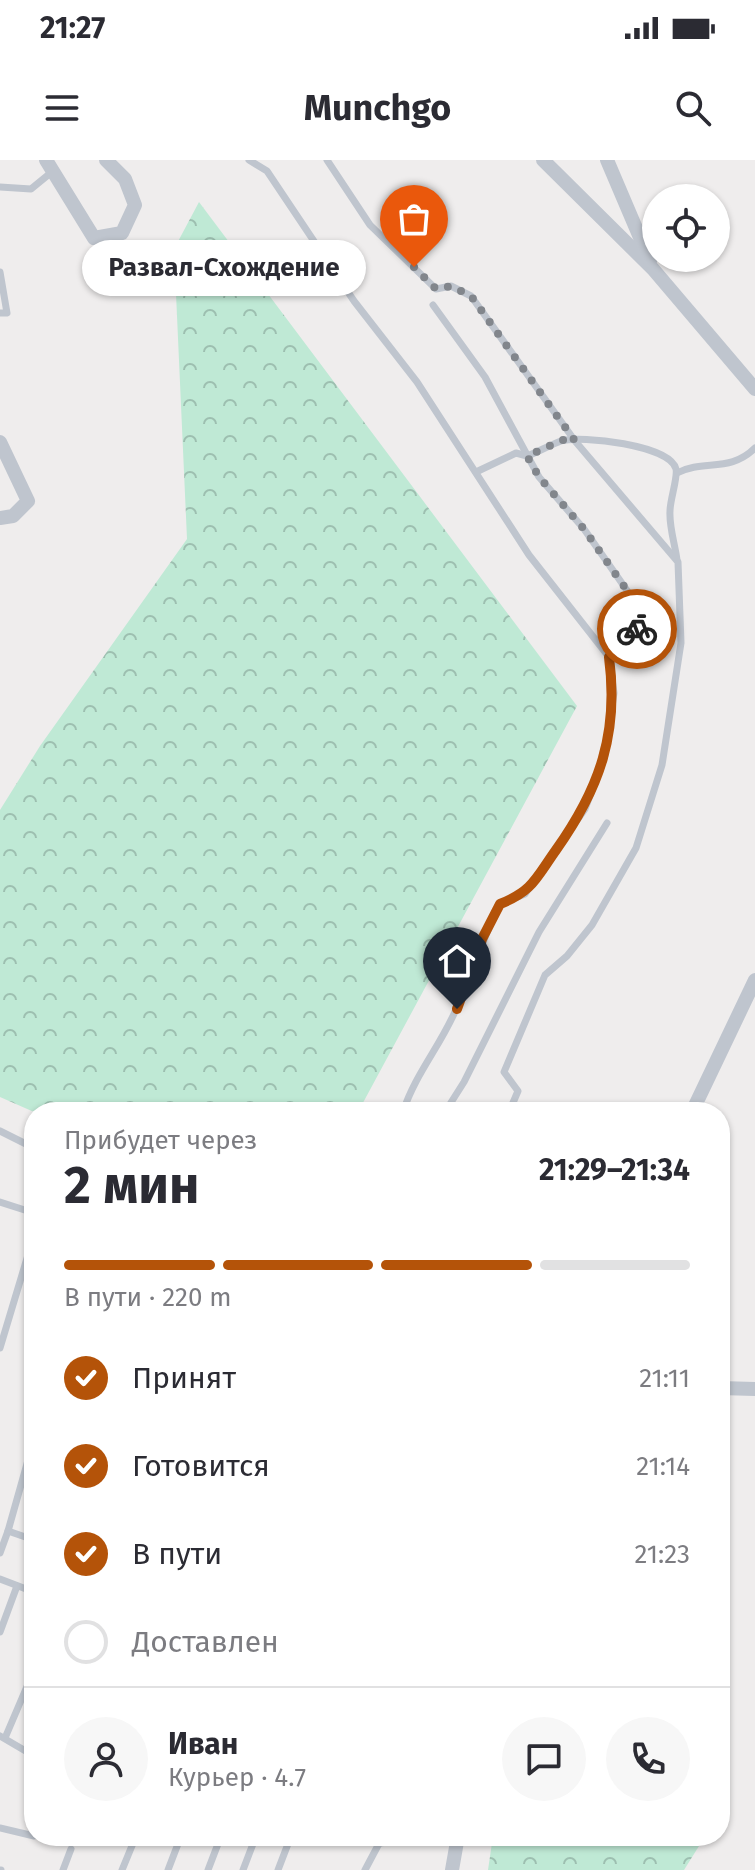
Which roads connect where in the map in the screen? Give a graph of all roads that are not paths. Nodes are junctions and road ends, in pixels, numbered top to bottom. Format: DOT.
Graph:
graph roads {
  1 [pos="106,160"];
  2 [pos="249,160"];
  3 [pos="327,160"];
  4 [pos="543,160"];
  5 [pos="607,160"];
  6 [pos="49,165"];
  7 [pos="0,187"];
  8 [pos="642,243"];
  9 [pos="642,258"];
  10 [pos="0,272"];
  11 [pos="656,272"];
  12 [pos="433,305"];
  13 [pos="0,313"];
  14 [pos="755,389"];
  15 [pos="575,441"];
  16 [pos="0,442"];
  17 [pos="755,448"];
  18 [pos="527,456"];
  19 [pos="476,472"];
  20 [pos="677,473"];
  21 [pos="0,518"];
  22 [pos="678,562"];
  23 [pos="609,657"];
  24 [pos="607,823"];
  25 [pos="755,980"];
  26 [pos="406,1102"];
  27 [pos="450,1102"];
  28 [pos="513,1102"];
  29 [pos="697,1102"];
  30 [pos="0,1131"];
  31 [pos="24,1143"];
  32 [pos="0,1202"];
  33 [pos="24,1210"];
  34 [pos="24,1268"];
  35 [pos="0,1348"];
  36 [pos="730,1388"];
  37 [pos="755,1389"];
  38 [pos="24,1474"];
  39 [pos="8,1531"];
  40 [pos="24,1537"];
  41 [pos="0,1553"];
  42 [pos="0,1579"];
  43 [pos="17,1586"];
  44 [pos="24,1588"];
  45 [pos="0,1632"];
  46 [pos="24,1692"];
  47 [pos="3,1737"];
  48 [pos="24,1750"];
  49 [pos="0,1828"];
  50 [pos="24,1834"];
  51 [pos="132,1846"];
  52 [pos="177,1846"];
  53 [pos="217,1846"];
  54 [pos="252,1846"];
  55 [pos="287,1846"];
  56 [pos="378,1846"];
  57 [pos="456,1846"];
  58 [pos="71,1849"];
  59 [pos="63,1870"];
  60 [pos="122,1870"];
  61 [pos="168,1870"];
  62 [pos="208,1870"];
  63 [pos="243,1870"];
  64 [pos="278,1870"];
  65 [pos="365,1870"];
  66 [pos="452,1870"];
  1 -- 6 [label="street"];
  2 -- 19 [label="lane"];
  3 -- 15 [label="lane"];
  4 -- 9 [label="street"];
  5 -- 8 [label="street"];
  6 -- 7 [label="lane"];
  10 -- 13 [label="lane"];
  11 -- 14 [label="street"];
  12 -- 18 [label="lane"];
  15 -- 18 [label="lane"];
  15 -- 20 [label="lane"];
  15 -- 22 [label="lane"];
  16 -- 21 [label="street"];
  17 -- 20 [label="lane"];
  18 -- 19 [label="lane"];
  18 -- 23 [label="lane"];
  19 -- 23 [label="lane"];
  20 -- 22 [label="lane"];
  22 -- 28 [label="lane"];
  23 -- 26 [label="lane"];
  24 -- 27 [label="lane"];
  25 -- 29 [label="street"];
  30 -- 31 [label="lane"];
  32 -- 33 [label="lane"];
  34 -- 35 [label="lane"];
  36 -- 37 [label="street"];
  38 -- 39 [label="lane"];
  39 -- 40 [label="lane"];
  39 -- 41 [label="lane"];
  42 -- 43 [label="lane"];
  43 -- 44 [label="lane"];
  43 -- 45 [label="lane"];
  46 -- 47 [label="lane"];
  47 -- 48 [label="lane"];
  49 -- 50 [label="lane"];
  51 -- 60 [label="lane"];
  52 -- 61 [label="lane"];
  53 -- 62 [label="lane"];
  54 -- 63 [label="lane"];
  55 -- 64 [label="lane"];
  56 -- 65 [label="lane"];
  57 -- 66 [label="street"];
  58 -- 59 [label="lane"];
}
